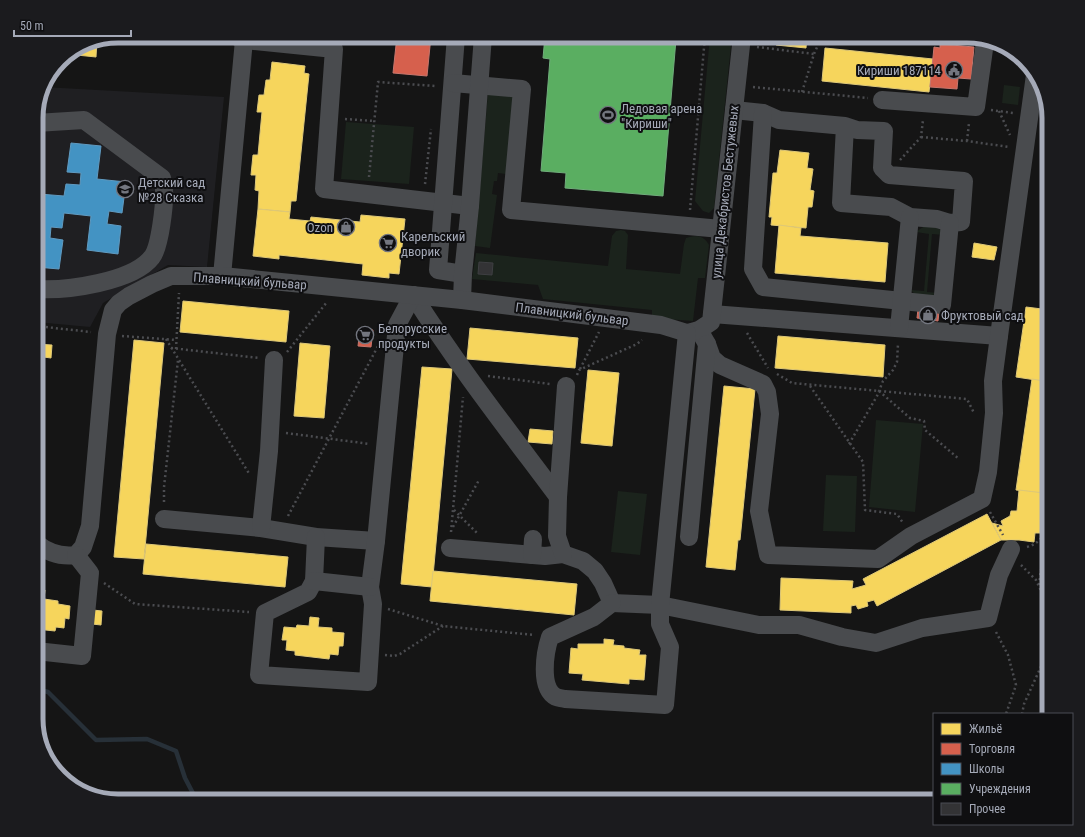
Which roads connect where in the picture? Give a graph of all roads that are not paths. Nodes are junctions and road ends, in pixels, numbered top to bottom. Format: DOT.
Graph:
graph roads {
  1 [pos="239,43"];
  2 [pos="282,43"];
  3 [pos="456,43"];
  4 [pos="483,43"];
  5 [pos="741,43"];
  6 [pos="985,45"];
  7 [pos="453,83"];
  8 [pos="1034,85"];
  9 [pos="480,86"];
  10 [pos="882,100"];
  11 [pos="734,110"];
  12 [pos="763,113"];
  13 [pos="43,123"];
  14 [pos="845,126"];
  15 [pos="444,203"];
  16 [pos="470,206"];
  17 [pos="910,217"];
  18 [pos="950,223"];
  19 [pos="721,229"];
  20 [pos="463,274"];
  21 [pos="222,276"];
  22 [pos="43,290"];
  23 [pos="412,295"];
  24 [pos="462,300"];
  25 [pos="902,301"];
  26 [pos="712,314"];
  27 [pos="900,328"];
  28 [pos="698,336"];
  29 [pos="999,336"];
  30 [pos="274,360"];
  31 [pos="566,386"];
  32 [pos="558,497"];
  33 [pos="164,519"];
  34 [pos="261,528"];
  35 [pos="316,537"];
  36 [pos="689,537"];
  37 [pos="376,541"];
  38 [pos="43,547"];
  39 [pos="450,548"];
  40 [pos="1011,550"];
  41 [pos="564,554"];
  42 [pos="76,555"];
  43 [pos="314,581"];
  44 [pos="372,595"];
  45 [pos="612,603"];
  46 [pos="660,605"];
  47 [pos="43,652"];
  1 -- 21 [label="street"];
  2 -- 15 [label="street"];
  3 -- 7 [label="street"];
  4 -- 9 [label="street"];
  5 -- 11 [label="street, улица Декабристов Бестужевых"];
  6 -- 10 [label="street"];
  7 -- 9 [label="street"];
  7 -- 15 [label="street"];
  8 -- 29 [label="street"];
  9 -- 16 [label="street"];
  9 -- 19 [label="street"];
  11 -- 12 [label="street"];
  11 -- 19 [label="street, улица Декабристов Бестужевых"];
  12 -- 14 [label="street"];
  12 -- 25 [label="street"];
  13 -- 22 [label="street"];
  14 -- 17 [label="street"];
  14 -- 18 [label="street"];
  15 -- 16 [label="street"];
  15 -- 20 [label="street"];
  16 -- 20 [label="street"];
  17 -- 18 [label="street"];
  17 -- 25 [label="street"];
  18 -- 25 [label="street"];
  19 -- 26 [label="street, улица Декабристов Бестужевых"];
  20 -- 24 [label="street"];
  21 -- 23 [label="street, Плавницкий бульвар"];
  21 -- 42 [label="street, Плавницкий бульвар"];
  23 -- 24 [label="street, Плавницкий бульвар"];
  23 -- 32 [label="street"];
  23 -- 37 [label="street"];
  24 -- 28 [label="street, Плавницкий бульвар"];
  25 -- 27 [label="street"];
  26 -- 27 [label="street"];
  26 -- 28 [label="street"];
  27 -- 29 [label="street"];
  28 -- 29 [label="street"];
  28 -- 36 [label="street"];
  28 -- 46 [label="street"];
  30 -- 34 [label="street"];
  31 -- 32 [label="street"];
  32 -- 41 [label="street"];
  33 -- 34 [label="street"];
  34 -- 35 [label="street"];
  35 -- 37 [label="street"];
  35 -- 43 [label="street"];
  37 -- 44 [label="street"];
  38 -- 42 [label="street"];
  39 -- 41 [label="street"];
  40 -- 46 [label="street"];
  41 -- 45 [label="street"];
  42 -- 47 [label="street"];
  43 -- 44 [label="street"];
  43 -- 44 [label="street"];
  45 -- 46 [label="street"];
  45 -- 46 [label="street"];
}
